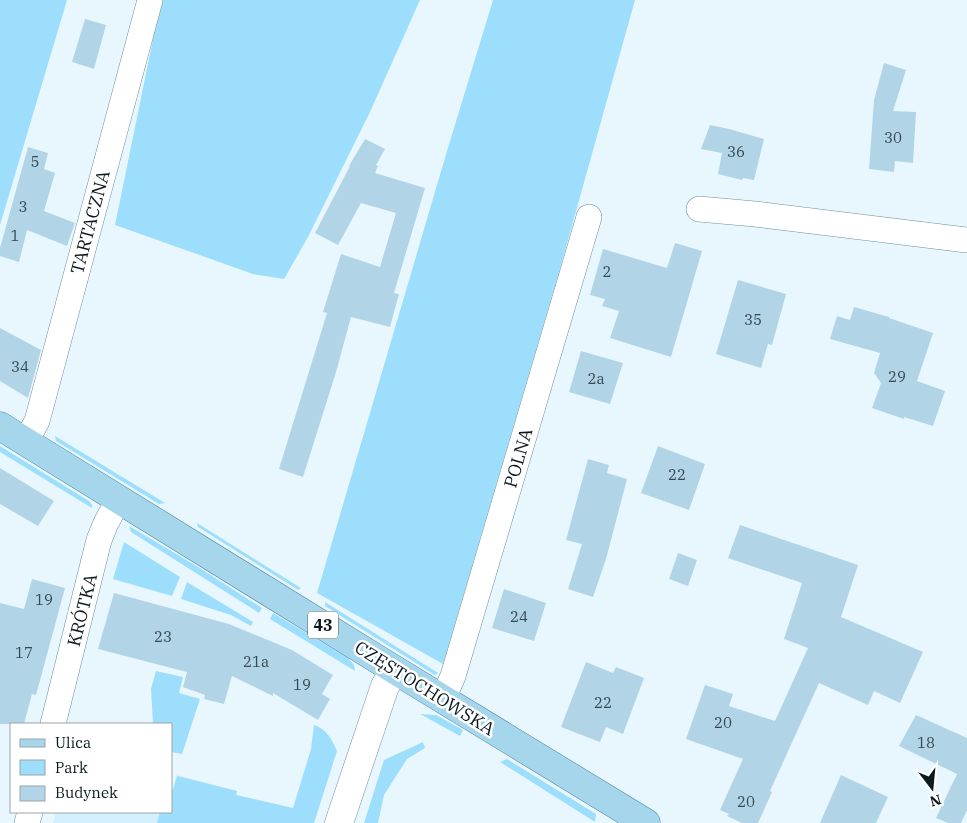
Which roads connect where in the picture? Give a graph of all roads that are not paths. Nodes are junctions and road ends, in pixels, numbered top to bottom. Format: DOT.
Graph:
graph roads {
  1 [pos="150,0"];
  2 [pos="699,209"];
  3 [pos="589,217"];
  4 [pos="967,240"];
  5 [pos="0,426"];
  6 [pos="26,441"];
  7 [pos="118,499"];
  8 [pos="395,670"];
  9 [pos="443,699"];
  10 [pos="53,723"];
  11 [pos="339,823"];
  12 [pos="646,823"];
  1 -- 6 [label="street, TARTACZNA"];
  2 -- 4 [label="street"];
  3 -- 9 [label="street, POLNA"];
  5 -- 6 [label="main road, CZĘSTOCHOWSKA / 43"];
  6 -- 7 [label="main road, CZĘSTOCHOWSKA / 43"];
  7 -- 8 [label="main road, CZĘSTOCHOWSKA / 43"];
  7 -- 10 [label="street, KRÓTKA"];
  8 -- 9 [label="main road, CZĘSTOCHOWSKA / 43"];
  8 -- 11 [label="main road"];
  9 -- 12 [label="main road, CZĘSTOCHOWSKA / 43"];
}
